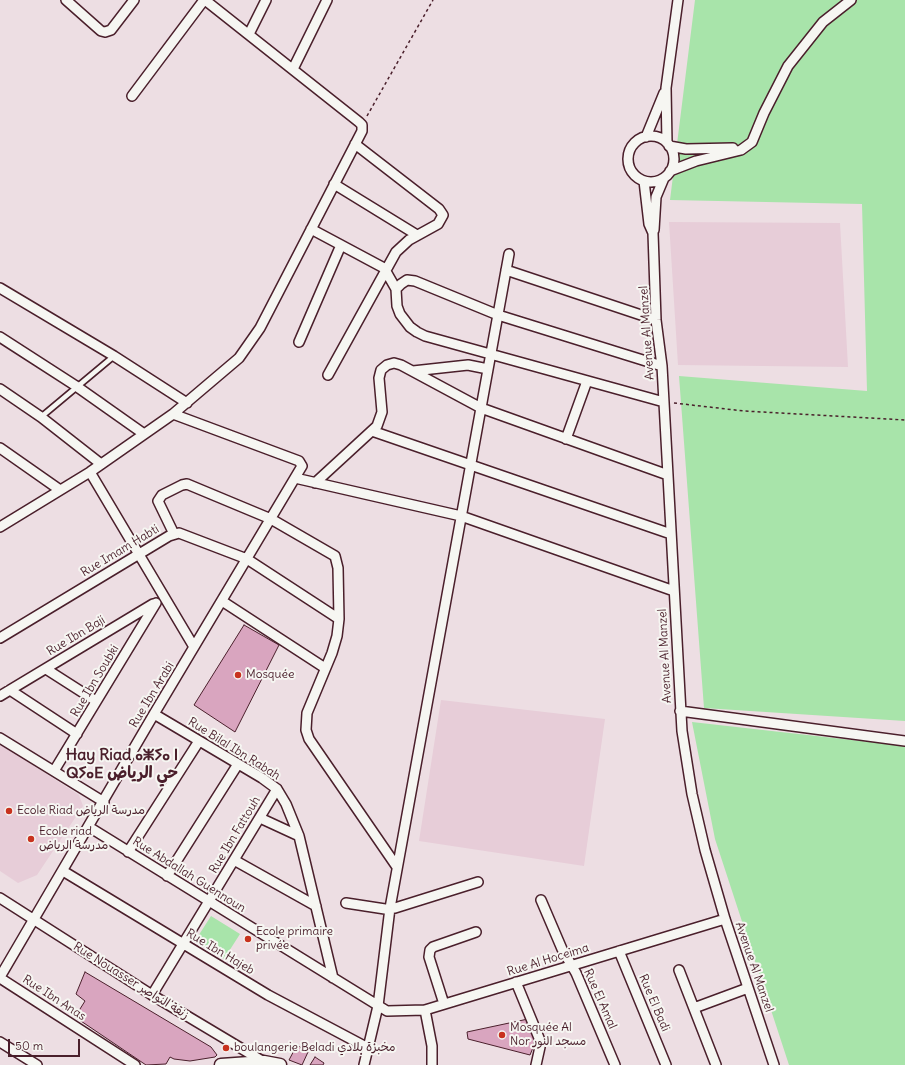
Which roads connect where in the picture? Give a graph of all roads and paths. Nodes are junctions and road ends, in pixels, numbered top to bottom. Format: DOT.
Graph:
graph roads {
  1 [pos="66,0"];
  2 [pos="134,0"];
  3 [pos="204,0"];
  4 [pos="266,0"];
  5 [pos="327,0"];
  6 [pos="433,0"];
  7 [pos="678,0"];
  8 [pos="851,0"];
  9 [pos="249,34"];
  10 [pos="293,69"];
  11 [pos="666,88"];
  12 [pos="132,96"];
  13 [pos="362,125"];
  14 [pos="646,137"];
  15 [pos="355,144"];
  16 [pos="668,145"];
  17 [pos="747,147"];
  18 [pos="667,175"];
  19 [pos="644,181"];
  20 [pos="334,184"];
  21 [pos="311,229"];
  22 [pos="653,233"];
  23 [pos="417,235"];
  24 [pos="342,245"];
  25 [pos="509,254"];
  26 [pos="385,269"];
  27 [pos="506,270"];
  28 [pos="0,288"];
  29 [pos="396,289"];
  30 [pos="498,315"];
  31 [pos="656,320"];
  32 [pos="0,336"];
  33 [pos="299,342"];
  34 [pos="491,354"];
  35 [pos="114,356"];
  36 [pos="662,366"];
  37 [pos="488,369"];
  38 [pos="413,371"];
  39 [pos="328,375"];
  40 [pos="587,380"];
  41 [pos="76,386"];
  42 [pos="0,390"];
  43 [pos="664,402"];
  44 [pos="187,403"];
  45 [pos="481,408"];
  46 [pos="173,414"];
  47 [pos="41,417"];
  48 [pos="905,420"];
  49 [pos="372,431"];
  50 [pos="144,434"];
  51 [pos="566,439"];
  52 [pos="0,448"];
  53 [pos="101,464"];
  54 [pos="470,465"];
  55 [pos="90,472"];
  56 [pos="668,475"];
  57 [pos="295,478"];
  58 [pos="314,482"];
  59 [pos="60,490"];
  60 [pos="461,516"];
  61 [pos="271,519"];
  62 [pos="0,527"];
  63 [pos="174,534"];
  64 [pos="671,534"];
  65 [pos="139,554"];
  66 [pos="247,560"];
  67 [pos="674,591"];
  68 [pos="165,597"];
  69 [pos="222,601"];
  70 [pos="156,603"];
  71 [pos="339,619"];
  72 [pos="0,638"];
  73 [pos="194,647"];
  74 [pos="325,668"];
  75 [pos="46,669"];
  76 [pos="10,690"];
  77 [pos="0,696"];
  78 [pos="96,702"];
  79 [pos="680,710"];
  80 [pos="154,714"];
  81 [pos="77,734"];
  82 [pos="0,738"];
  83 [pos="199,741"];
  84 [pos="905,741"];
  85 [pos="238,764"];
  86 [pos="54,772"];
  87 [pos="277,789"];
  88 [pos="104,802"];
  89 [pos="260,818"];
  90 [pos="88,827"];
  91 [pos="299,836"];
  92 [pos="128,852"];
  93 [pos="234,860"];
  94 [pos="398,867"];
  95 [pos="63,871"];
  96 [pos="167,876"];
  97 [pos="478,882"];
  98 [pos="0,898"];
  99 [pos="541,900"];
  100 [pos="209,902"];
  101 [pos="346,903"];
  102 [pos="316,906"];
  103 [pos="390,908"];
  104 [pos="34,919"];
  105 [pos="725,919"];
  106 [pos="476,932"];
  107 [pos="183,944"];
  108 [pos="619,951"];
  109 [pos="571,966"];
  110 [pos="679,970"];
  111 [pos="0,977"];
  112 [pos="333,978"];
  113 [pos="516,982"];
  114 [pos="748,988"];
  115 [pos="152,995"];
  116 [pos="444,1004"];
  117 [pos="378,1006"];
  118 [pos="694,1008"];
  119 [pos="425,1010"];
  120 [pos="0,1042"];
  121 [pos="368,1048"];
  122 [pos="264,1063"];
  123 [pos="37,1065"];
  124 [pos="135,1065"];
  125 [pos="221,1065"];
  126 [pos="280,1065"];
  127 [pos="364,1065"];
  128 [pos="432,1065"];
  129 [pos="536,1065"];
  130 [pos="615,1065"];
  131 [pos="666,1065"];
  132 [pos="716,1065"];
  133 [pos="774,1065"];
  1 -- 2 [label="street"];
  3 -- 9 [label="street"];
  3 -- 12 [label="street"];
  4 -- 9 [label="street"];
  5 -- 10 [label="street"];
  6 -- 13 [label="path"];
  7 -- 11 [label="street"];
  8 -- 17 [label="street"];
  9 -- 10 [label="street"];
  10 -- 13 [label="street"];
  11 -- 14 [label="street"];
  11 -- 16 [label="street"];
  13 -- 15 [label="street"];
  14 -- 16 [label="street"];
  14 -- 19 [label="street"];
  15 -- 20 [label="street"];
  15 -- 23 [label="street"];
  16 -- 17 [label="street"];
  16 -- 18 [label="street"];
  17 -- 18 [label="street"];
  18 -- 19 [label="street"];
  18 -- 22 [label="street, Avenue Al Manzel"];
  19 -- 22 [label="street, Avenue Al Manzel"];
  20 -- 21 [label="street"];
  20 -- 23 [label="street"];
  21 -- 24 [label="street"];
  21 -- 44 [label="street"];
  22 -- 31 [label="street, Avenue Al Manzel"];
  23 -- 26 [label="street"];
  24 -- 26 [label="street"];
  24 -- 33 [label="street"];
  25 -- 27 [label="street"];
  26 -- 29 [label="street"];
  26 -- 39 [label="street"];
  27 -- 30 [label="street"];
  27 -- 31 [label="street"];
  28 -- 35 [label="street"];
  29 -- 30 [label="street"];
  29 -- 34 [label="street"];
  30 -- 34 [label="street"];
  30 -- 36 [label="street"];
  31 -- 36 [label="street, Avenue Al Manzel"];
  32 -- 41 [label="street"];
  34 -- 37 [label="street"];
  34 -- 40 [label="street"];
  35 -- 41 [label="lane"];
  35 -- 44 [label="street"];
  36 -- 43 [label="street, Avenue Al Manzel"];
  37 -- 38 [label="street"];
  37 -- 45 [label="street"];
  38 -- 45 [label="street"];
  38 -- 49 [label="street"];
  40 -- 43 [label="street"];
  40 -- 51 [label="street"];
  41 -- 47 [label="lane"];
  41 -- 50 [label="street"];
  42 -- 47 [label="street"];
  43 -- 48 [label="path"];
  43 -- 56 [label="street, Avenue Al Manzel"];
  44 -- 46 [label="street"];
  45 -- 51 [label="street"];
  45 -- 54 [label="street"];
  46 -- 50 [label="street"];
  46 -- 57 [label="street, Rue Ibn Arabi"];
  47 -- 53 [label="street"];
  49 -- 54 [label="street"];
  49 -- 58 [label="street"];
  50 -- 53 [label="street"];
  51 -- 56 [label="street"];
  52 -- 59 [label="street"];
  53 -- 55 [label="street"];
  54 -- 60 [label="street"];
  54 -- 64 [label="street"];
  55 -- 59 [label="street"];
  55 -- 65 [label="street"];
  56 -- 64 [label="street, Avenue Al Manzel"];
  57 -- 58 [label="street"];
  57 -- 61 [label="street, Rue Ibn Arabi"];
  58 -- 60 [label="street"];
  59 -- 62 [label="street"];
  60 -- 67 [label="street"];
  60 -- 94 [label="street"];
  61 -- 63 [label="street"];
  61 -- 66 [label="street, Rue Ibn Arabi"];
  61 -- 71 [label="street"];
  63 -- 65 [label="street, Rue Imam Habti"];
  63 -- 66 [label="street, Rue Imam Habti"];
  64 -- 67 [label="street, Avenue Al Manzel"];
  65 -- 68 [label="street"];
  65 -- 72 [label="street, Rue Imam Habti"];
  66 -- 69 [label="street, Rue Ibn Arabi"];
  66 -- 71 [label="street, Rue Imam Habti"];
  67 -- 79 [label="street, Avenue Al Manzel"];
  68 -- 70 [label="street, Rue Ibn Baji"];
  68 -- 73 [label="street"];
  69 -- 73 [label="street, Rue Ibn Arabi"];
  69 -- 74 [label="street"];
  70 -- 75 [label="street, Rue Ibn Baji"];
  70 -- 78 [label="street, Rue Ibn Soubki"];
  71 -- 74 [label="street"];
  73 -- 80 [label="street, Rue Ibn Arabi"];
  74 -- 94 [label="street"];
  75 -- 76 [label="street, Rue Ibn Baji"];
  75 -- 78 [label="street"];
  76 -- 77 [label="street, Rue Ibn Baji"];
  76 -- 81 [label="street"];
  78 -- 81 [label="street, Rue Ibn Soubki"];
  79 -- 84 [label="street"];
  79 -- 105 [label="street, Avenue Al Manzel"];
  80 -- 83 [label="street, Rue Bilal Ibn Rabah"];
  80 -- 88 [label="street, Rue Ibn Arabi"];
  81 -- 86 [label="street, Rue Ibn Soubki"];
  82 -- 86 [label="street"];
  83 -- 85 [label="street, Rue Bilal Ibn Rabah"];
  83 -- 92 [label="street"];
  85 -- 87 [label="street, Rue Bilal Ibn Rabah"];
  85 -- 96 [label="street"];
  86 -- 88 [label="street"];
  87 -- 89 [label="street, Rue Ibn Fattouh"];
  87 -- 91 [label="street, Rue Bilal Ibn Rabah"];
  88 -- 90 [label="street, Rue Ibn Arabi"];
  89 -- 91 [label="street"];
  89 -- 93 [label="street, Rue Ibn Fattouh"];
  90 -- 92 [label="street, Rue Abdallah Guennoun"];
  90 -- 95 [label="street, Rue Ibn Arabi"];
  91 -- 102 [label="street, Rue Bilal Ibn Rabah"];
  92 -- 96 [label="street, Rue Abdallah Guennoun"];
  93 -- 100 [label="street, Rue Ibn Fattouh"];
  93 -- 102 [label="street"];
  94 -- 103 [label="street"];
  95 -- 104 [label="street, Rue Ibn Arabi"];
  95 -- 107 [label="street, Rue Ibn Hajeb"];
  96 -- 100 [label="street, Rue Abdallah Guennoun"];
  97 -- 103 [label="street"];
  98 -- 104 [label="street, Rue Nouasser زنقة النواصر"];
  99 -- 109 [label="street, Rue El Amal"];
  100 -- 107 [label="street, Rue Ibn Fattouh"];
  100 -- 112 [label="street, Rue Abdallah Guennoun"];
  101 -- 103 [label="street"];
  102 -- 112 [label="street, Rue Bilal Ibn Rabah"];
  103 -- 117 [label="street"];
  104 -- 111 [label="street, Rue Ibn Arabi"];
  104 -- 115 [label="street, Rue Nouasser زنقة النواصر"];
  105 -- 108 [label="street, Rue Al Hoceima"];
  105 -- 114 [label="street, Avenue Al Manzel"];
  106 -- 116 [label="street"];
  107 -- 115 [label="street, Rue Ibn Fattouh"];
  107 -- 121 [label="street, Rue Ibn Hajeb"];
  108 -- 109 [label="street, Rue Al Hoceima"];
  108 -- 131 [label="street, Rue El Badi"];
  109 -- 113 [label="street, Rue Al Hoceima"];
  109 -- 130 [label="street, Rue El Amal"];
  110 -- 118 [label="street"];
  111 -- 124 [label="street, Rue Ibn Anas"];
  112 -- 117 [label="street, Rue Abdallah Guennoun"];
  113 -- 116 [label="street, Rue Al Hoceima"];
  113 -- 129 [label="street"];
  114 -- 118 [label="street"];
  114 -- 133 [label="street, Avenue Al Manzel"];
  115 -- 122 [label="street, Rue Nouasser زنقة النواصر"];
  116 -- 119 [label="street, Rue Al Hoceima"];
  117 -- 119 [label="street, Rue Al Hoceima"];
  117 -- 121 [label="street"];
  118 -- 132 [label="street"];
  119 -- 128 [label="street"];
  120 -- 123 [label="street"];
  121 -- 127 [label="street"];
  122 -- 125 [label="main road, Rue Nouasser زنقة النواصر"];
  122 -- 126 [label="main road, Rue Nouasser زنقة النواصر"];
}
